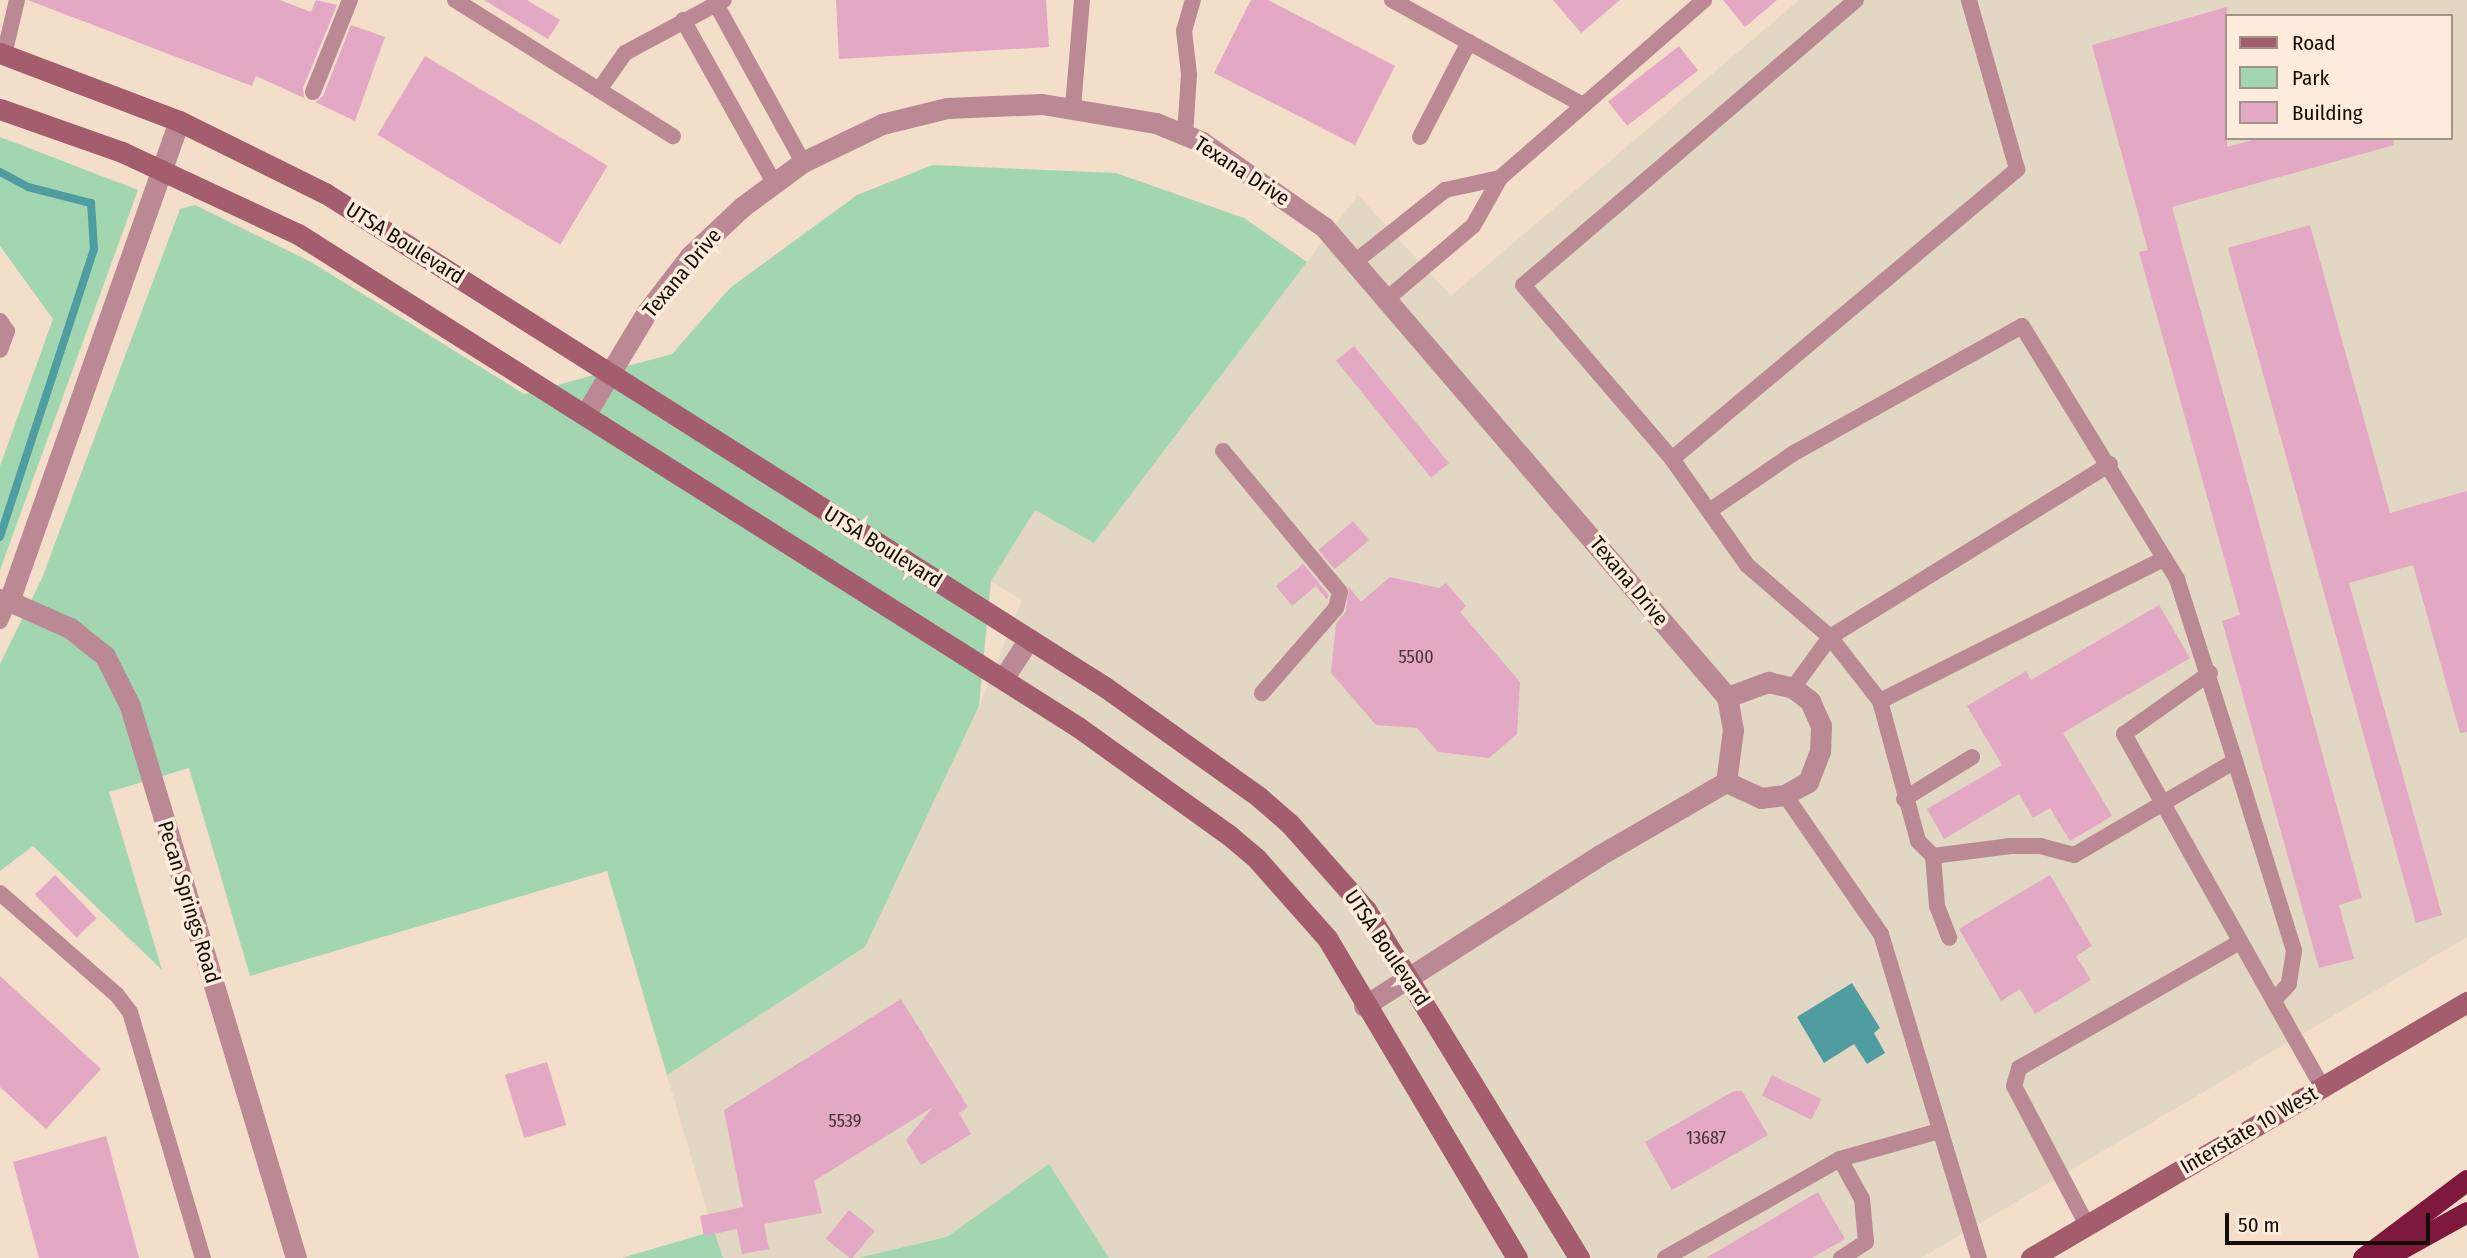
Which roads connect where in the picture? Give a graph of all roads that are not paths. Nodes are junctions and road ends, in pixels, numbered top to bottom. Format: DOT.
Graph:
graph roads {
  1 [pos="350,0"];
  2 [pos="455,0"];
  3 [pos="1083,0"];
  4 [pos="1193,0"];
  5 [pos="1392,0"];
  6 [pos="1704,0"];
  7 [pos="1856,0"];
  8 [pos="1969,0"];
  9 [pos="17,1"];
  10 [pos="720,2"];
  11 [pos="683,20"];
  12 [pos="1469,42"];
  13 [pos="2,54"];
  14 [pos="599,90"];
  15 [pos="313,92"];
  16 [pos="1583,105"];
  17 [pos="1073,107"];
  18 [pos="0,109"];
  19 [pos="180,121"];
  20 [pos="1185,135"];
  21 [pos="673,136"];
  22 [pos="1420,136"];
  23 [pos="803,162"];
  24 [pos="164,170"];
  25 [pos="1500,178"];
  26 [pos="773,181"];
  27 [pos="1356,261"];
  28 [pos="1388,298"];
  29 [pos="0,321"];
  30 [pos="0,350"];
  31 [pos="610,371"];
  32 [pos="585,415"];
  33 [pos="1223,451"];
  34 [pos="1672,459"];
  35 [pos="2110,464"];
  36 [pos="1709,511"];
  37 [pos="2164,559"];
  38 [pos="5,599"];
  39 [pos="0,621"];
  40 [pos="1830,637"];
  41 [pos="1029,639"];
  42 [pos="2210,673"];
  43 [pos="1003,679"];
  44 [pos="1793,688"];
  45 [pos="1262,693"];
  46 [pos="1727,697"];
  47 [pos="1880,701"];
  48 [pos="1972,757"];
  49 [pos="2235,761"];
  50 [pos="1726,782"];
  51 [pos="1785,795"];
  52 [pos="1904,799"];
  53 [pos="2162,801"];
  54 [pos="1933,856"];
  55 [pos="0,893"];
  56 [pos="1949,938"];
  57 [pos="2240,942"];
  58 [pos="1408,978"];
  59 [pos="2274,1000"];
  60 [pos="2467,1002"];
  61 [pos="1364,1006"];
  62 [pos="2322,1087"];
  63 [pos="1939,1130"];
  64 [pos="1840,1159"];
  65 [pos="2467,1181"];
  66 [pos="2467,1212"];
  67 [pos="2087,1225"];
  68 [pos="203,1258"];
  69 [pos="296,1258"];
  70 [pos="1517,1258"];
  71 [pos="1579,1258"];
  72 [pos="1665,1258"];
  73 [pos="1841,1258"];
  74 [pos="1979,1258"];
  75 [pos="2031,1258"];
  76 [pos="2363,1258"];
  77 [pos="2384,1258"];
  1 -- 15 [label="lane"];
  2 -- 14 [label="lane"];
  3 -- 17 [label="lane"];
  4 -- 20 [label="lane"];
  5 -- 12 [label="lane"];
  6 -- 16 [label="lane"];
  7 -- 34 [label="lane"];
  8 -- 34 [label="lane"];
  9 -- 13 [label="lane"];
  10 -- 11 [label="lane"];
  10 -- 23 [label="lane"];
  11 -- 14 [label="lane"];
  11 -- 26 [label="lane"];
  12 -- 16 [label="lane"];
  12 -- 22 [label="lane"];
  13 -- 19 [label="main road, UTSA Boulevard"];
  14 -- 21 [label="lane"];
  16 -- 25 [label="lane"];
  17 -- 20 [label="street, Texana Drive"];
  17 -- 23 [label="street, Texana Drive"];
  18 -- 24 [label="main road"];
  19 -- 24 [label="street"];
  19 -- 31 [label="main road, UTSA Boulevard"];
  20 -- 27 [label="street, Texana Drive"];
  23 -- 26 [label="street, Texana Drive"];
  24 -- 32 [label="main road"];
  24 -- 38 [label="street"];
  25 -- 27 [label="lane"];
  25 -- 28 [label="lane"];
  26 -- 31 [label="street, Texana Drive"];
  27 -- 28 [label="street, Texana Drive"];
  28 -- 46 [label="street, Texana Drive"];
  29 -- 30 [label="lane"];
  31 -- 32 [label="street, Texana Drive"];
  31 -- 41 [label="main road, UTSA Boulevard"];
  32 -- 43 [label="main road"];
  33 -- 45 [label="lane"];
  34 -- 36 [label="lane"];
  35 -- 36 [label="lane"];
  35 -- 37 [label="lane"];
  35 -- 40 [label="lane"];
  36 -- 40 [label="lane"];
  37 -- 42 [label="lane"];
  37 -- 47 [label="lane"];
  38 -- 39 [label="lane"];
  38 -- 69 [label="street, Pecan Springs Road"];
  40 -- 44 [label="lane"];
  40 -- 47 [label="lane"];
  41 -- 43 [label="street"];
  41 -- 58 [label="main road, UTSA Boulevard"];
  42 -- 49 [label="lane"];
  42 -- 53 [label="lane"];
  43 -- 61 [label="main road"];
  44 -- 46 [label="street"];
  44 -- 51 [label="street"];
  46 -- 50 [label="street"];
  47 -- 52 [label="lane"];
  48 -- 52 [label="lane"];
  49 -- 53 [label="lane"];
  49 -- 59 [label="lane"];
  50 -- 51 [label="street"];
  50 -- 58 [label="street"];
  51 -- 63 [label="lane"];
  52 -- 54 [label="lane"];
  53 -- 54 [label="lane"];
  53 -- 57 [label="lane"];
  54 -- 56 [label="lane"];
  55 -- 68 [label="lane"];
  57 -- 59 [label="lane"];
  57 -- 67 [label="lane"];
  58 -- 61 [label="street"];
  58 -- 71 [label="main road, UTSA Boulevard"];
  59 -- 62 [label="lane"];
  60 -- 62 [label="main road, Interstate 10 West"];
  61 -- 70 [label="main road"];
  62 -- 67 [label="main road, Interstate 10 West"];
  63 -- 64 [label="lane"];
  63 -- 74 [label="lane"];
  64 -- 72 [label="lane"];
  64 -- 73 [label="lane"];
  65 -- 76 [label="highway"];
  66 -- 77 [label="highway"];
  67 -- 75 [label="main road, Interstate 10 West"];
}
